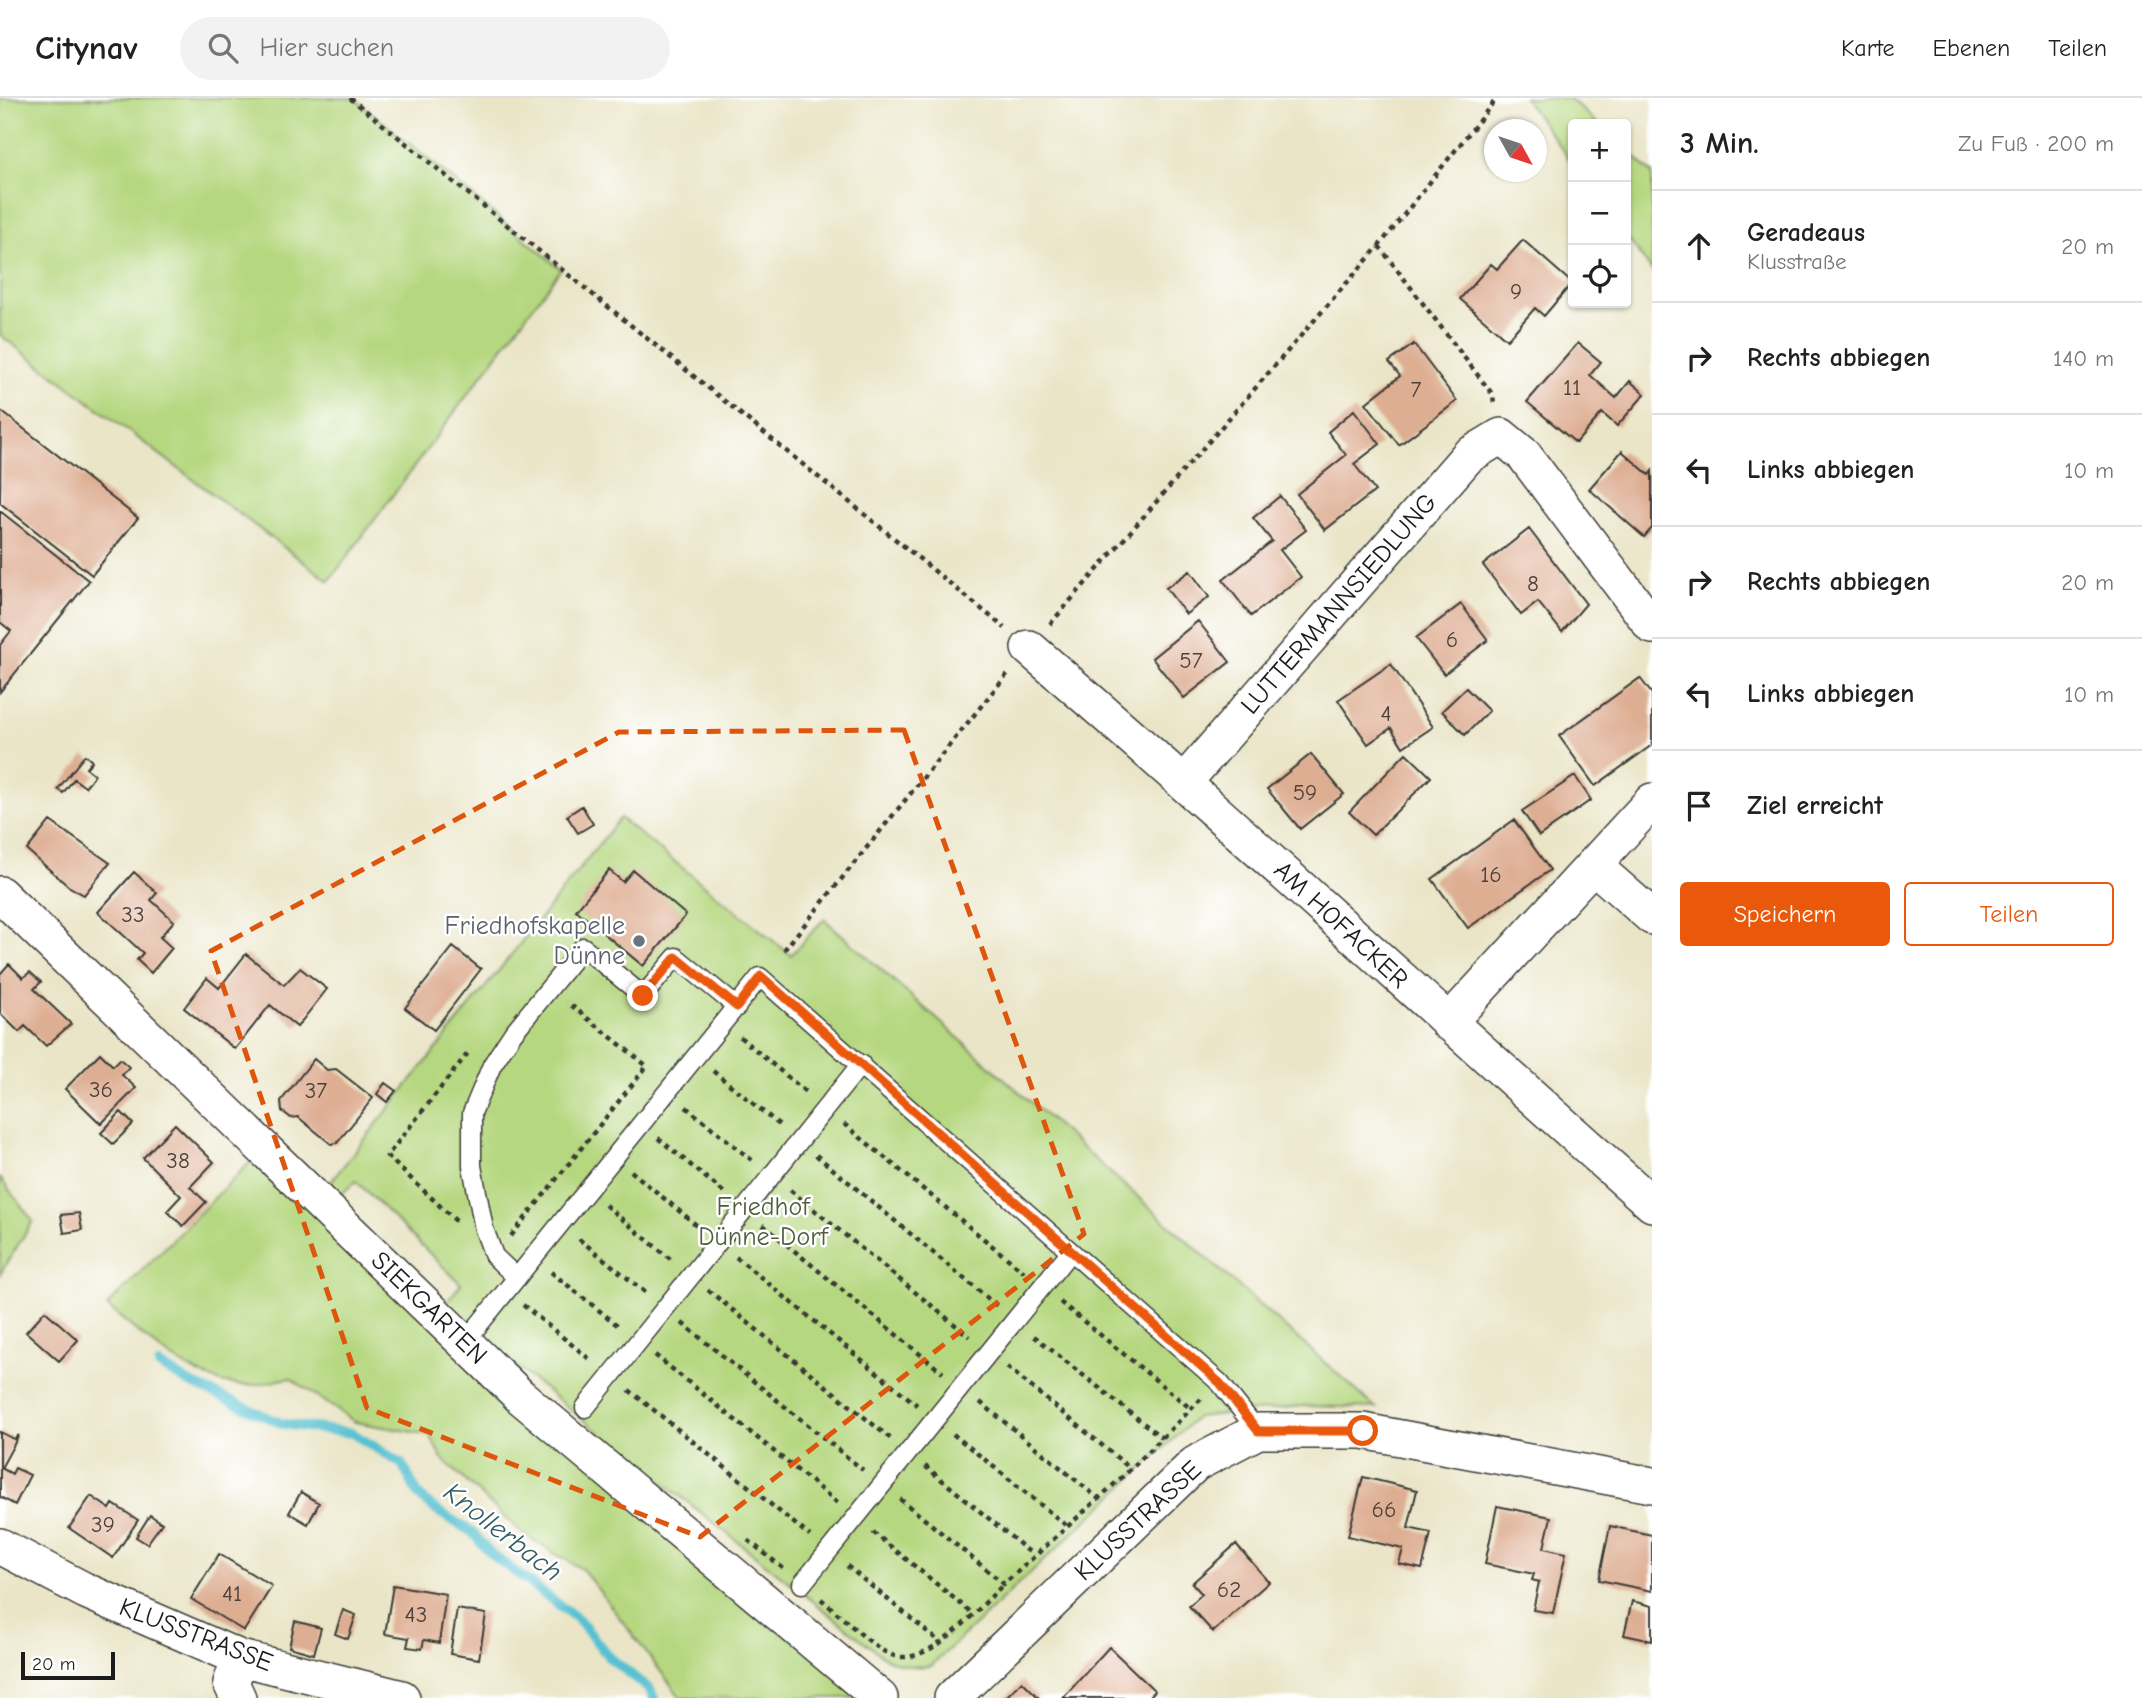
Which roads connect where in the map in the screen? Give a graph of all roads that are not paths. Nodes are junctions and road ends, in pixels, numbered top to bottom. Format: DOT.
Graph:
graph roads {
  1 [pos="1652,626"];
  2 [pos="1029,648"];
  3 [pos="1185,782"];
  4 [pos="1652,801"];
  5 [pos="1594,866"];
  6 [pos="0,894"];
  7 [pos="1652,916"];
  8 [pos="737,1007"];
  9 [pos="1448,1023"];
  10 [pos="861,1064"];
  11 [pos="1652,1205"];
  12 [pos="1070,1252"];
  13 [pos="512,1285"];
  14 [pos="464,1343"];
  15 [pos="585,1408"];
  16 [pos="1258,1431"];
  17 [pos="1652,1485"];
  18 [pos="0,1546"];
  19 [pos="802,1584"];
  20 [pos="240,1658"];
  21 [pos="238,1698"];
  22 [pos="402,1698"];
  23 [pos="880,1698"];
  24 [pos="952,1698"];
  1 -- 3 [label="street, LUTTERMANNSIEDLUNG"];
  2 -- 3 [label="street, AM HOFACKER"];
  3 -- 9 [label="street, AM HOFACKER"];
  4 -- 5 [label="street"];
  5 -- 7 [label="street"];
  5 -- 9 [label="street"];
  6 -- 14 [label="street, SIEKGARTEN"];
  8 -- 10 [label="lane"];
  8 -- 13 [label="lane"];
  8 -- 13 [label="lane"];
  9 -- 11 [label="street, AM HOFACKER"];
  10 -- 12 [label="lane"];
  10 -- 15 [label="lane"];
  12 -- 16 [label="lane"];
  12 -- 19 [label="lane"];
  13 -- 14 [label="lane"];
  14 -- 23 [label="street, SIEKGARTEN"];
  16 -- 17 [label="street, KLUSSTRASSE"];
  16 -- 24 [label="street, KLUSSTRASSE"];
  18 -- 20 [label="street, KLUSSTRASSE"];
  20 -- 21 [label="street"];
  20 -- 22 [label="street, KLUSSTRASSE"];
}
